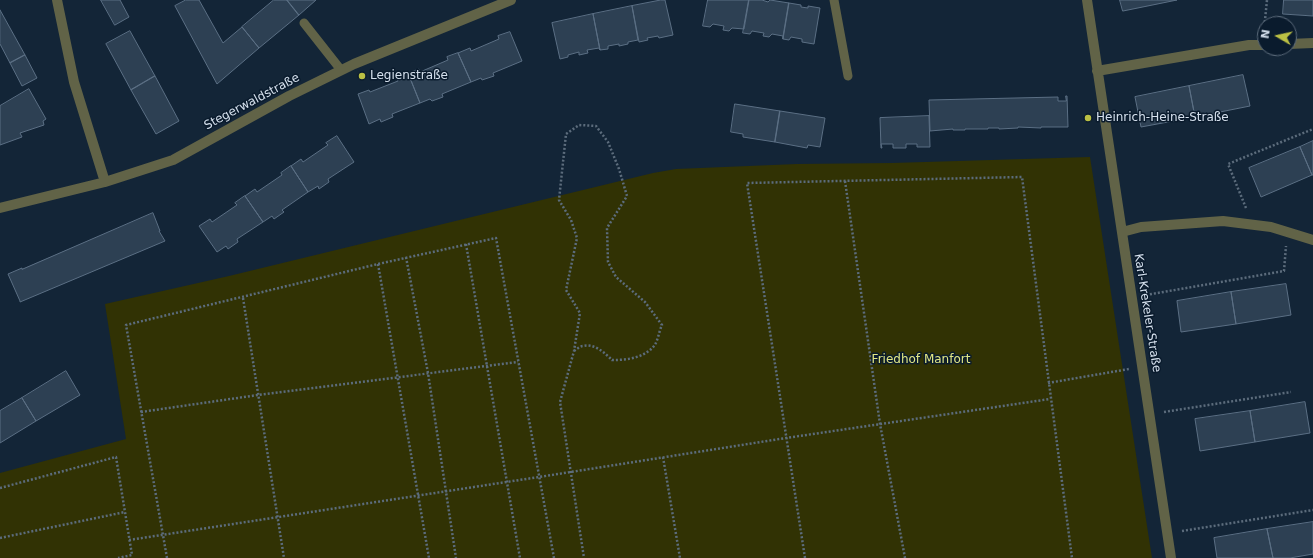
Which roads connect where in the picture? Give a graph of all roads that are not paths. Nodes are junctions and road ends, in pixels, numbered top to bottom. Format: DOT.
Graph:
graph roads {
  1 [pos="57,0"];
  2 [pos="511,0"];
  3 [pos="834,0"];
  4 [pos="1087,0"];
  5 [pos="304,23"];
  6 [pos="1313,43"];
  7 [pos="1297,44"];
  8 [pos="1257,45"];
  9 [pos="340,70"];
  10 [pos="1097,71"];
  11 [pos="848,76"];
  12 [pos="106,182"];
  13 [pos="0,208"];
  14 [pos="1122,232"];
  15 [pos="1313,240"];
  16 [pos="1172,558"];
  1 -- 12 [label="street"];
  2 -- 9 [label="street, Stegerwaldstraße"];
  3 -- 11 [label="lane"];
  4 -- 10 [label="street, Karl-Krekeler-Straße"];
  5 -- 9 [label="lane"];
  6 -- 7 [label="street"];
  8 -- 10 [label="street"];
  9 -- 12 [label="street, Stegerwaldstraße"];
  10 -- 14 [label="street, Karl-Krekeler-Straße"];
  12 -- 13 [label="street, Stegerwaldstraße"];
  14 -- 15 [label="street"];
  14 -- 16 [label="street, Karl-Krekeler-Straße"];
}
